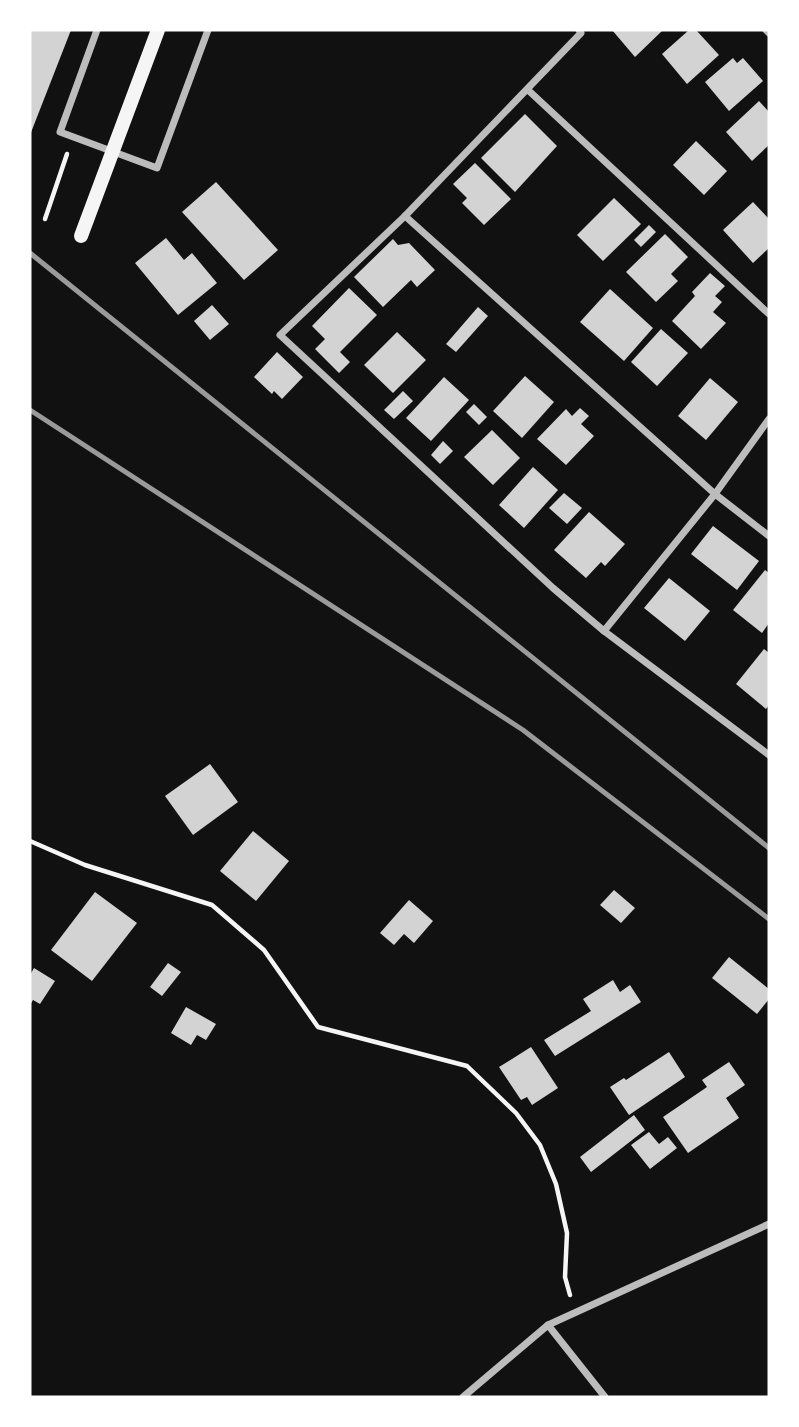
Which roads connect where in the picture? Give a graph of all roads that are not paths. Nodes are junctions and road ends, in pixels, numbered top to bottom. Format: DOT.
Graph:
graph roads {
  1 [pos="97,30"];
  2 [pos="158,30"];
  3 [pos="208,30"];
  4 [pos="581,31"];
  5 [pos="528,90"];
  6 [pos="405,216"];
  7 [pos="80,236"];
  8 [pos="769,314"];
  9 [pos="769,419"];
  10 [pos="715,494"];
  11 [pos="769,536"];
  12 [pos="604,631"];
  13 [pos="769,755"];
  14 [pos="769,1224"];
  15 [pos="548,1325"];
  16 [pos="463,1397"];
  17 [pos="605,1397"];
  1 -- 3 [label="street"];
  2 -- 7 [label="main road"];
  4 -- 5 [label="street"];
  5 -- 6 [label="street"];
  5 -- 8 [label="street"];
  6 -- 10 [label="street"];
  6 -- 12 [label="street"];
  9 -- 10 [label="street"];
  10 -- 11 [label="street"];
  10 -- 12 [label="street"];
  12 -- 13 [label="street"];
  14 -- 15 [label="street"];
  15 -- 16 [label="street"];
  15 -- 17 [label="street"];
}
